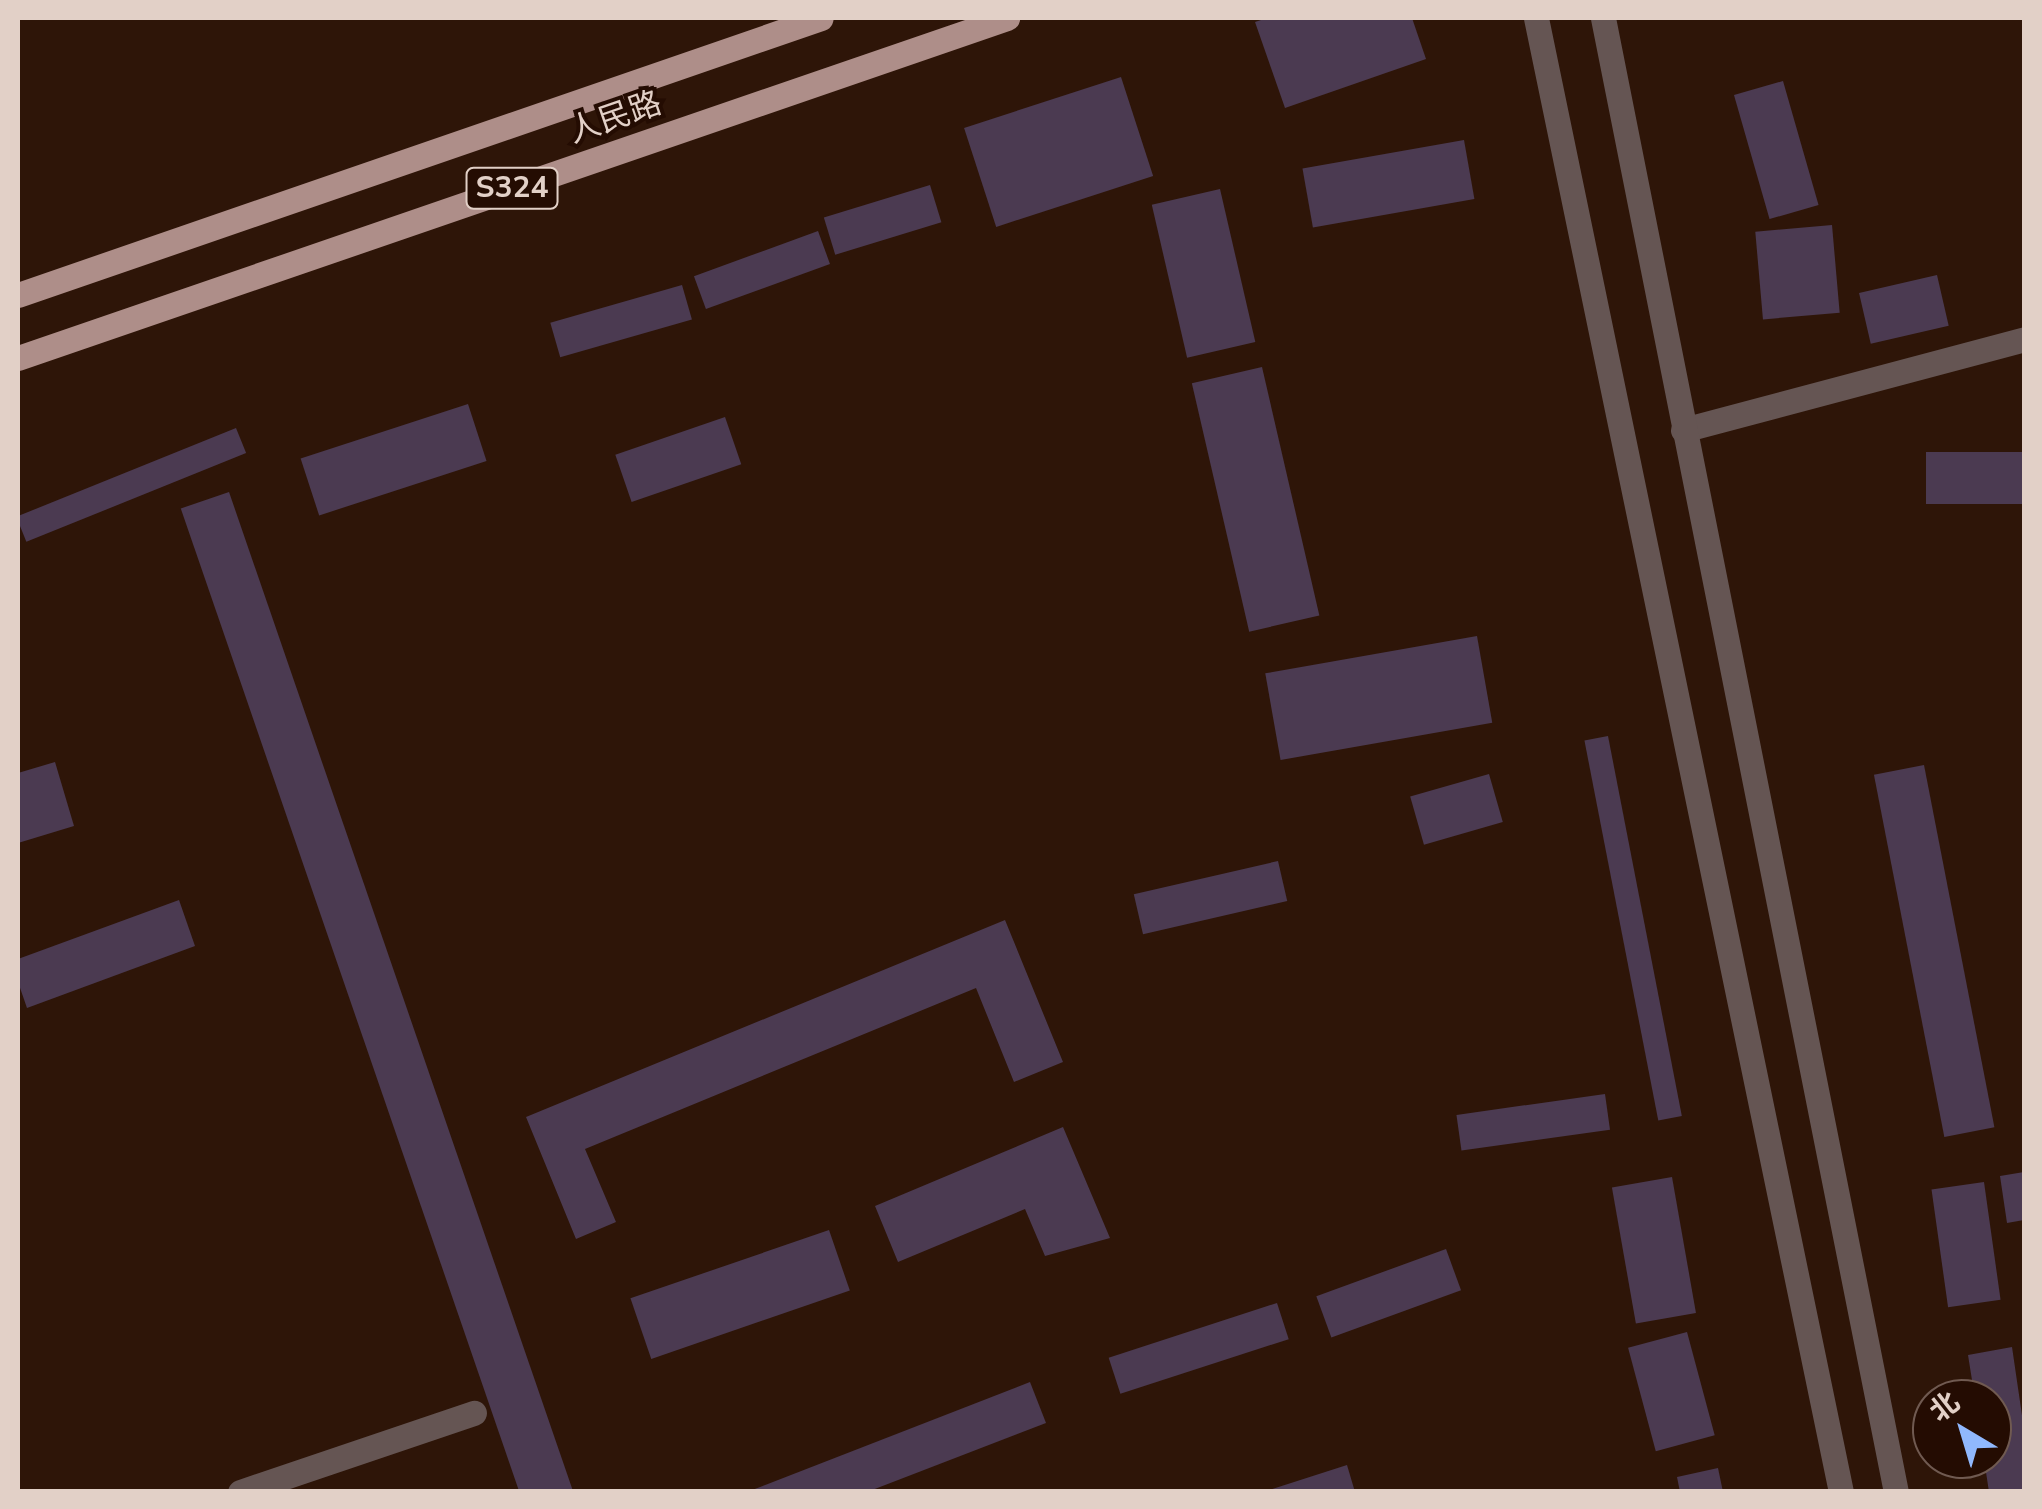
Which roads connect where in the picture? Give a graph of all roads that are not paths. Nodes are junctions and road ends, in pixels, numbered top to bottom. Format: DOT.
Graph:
graph roads {
  1 [pos="821,18"];
  2 [pos="1007,18"];
  3 [pos="1536,18"];
  4 [pos="1603,18"];
  5 [pos="18,295"];
  6 [pos="2024,340"];
  7 [pos="18,358"];
  8 [pos="1683,430"];
  9 [pos="474,1412"];
  10 [pos="240,1492"];
  11 [pos="1841,1492"];
  12 [pos="1896,1492"];
  1 -- 5 [label="main road, 人民路"];
  2 -- 7 [label="main road, 人民路 / S324"];
  3 -- 11 [label="street"];
  4 -- 8 [label="street"];
  6 -- 8 [label="street"];
  8 -- 12 [label="street"];
  9 -- 10 [label="street"];
}
